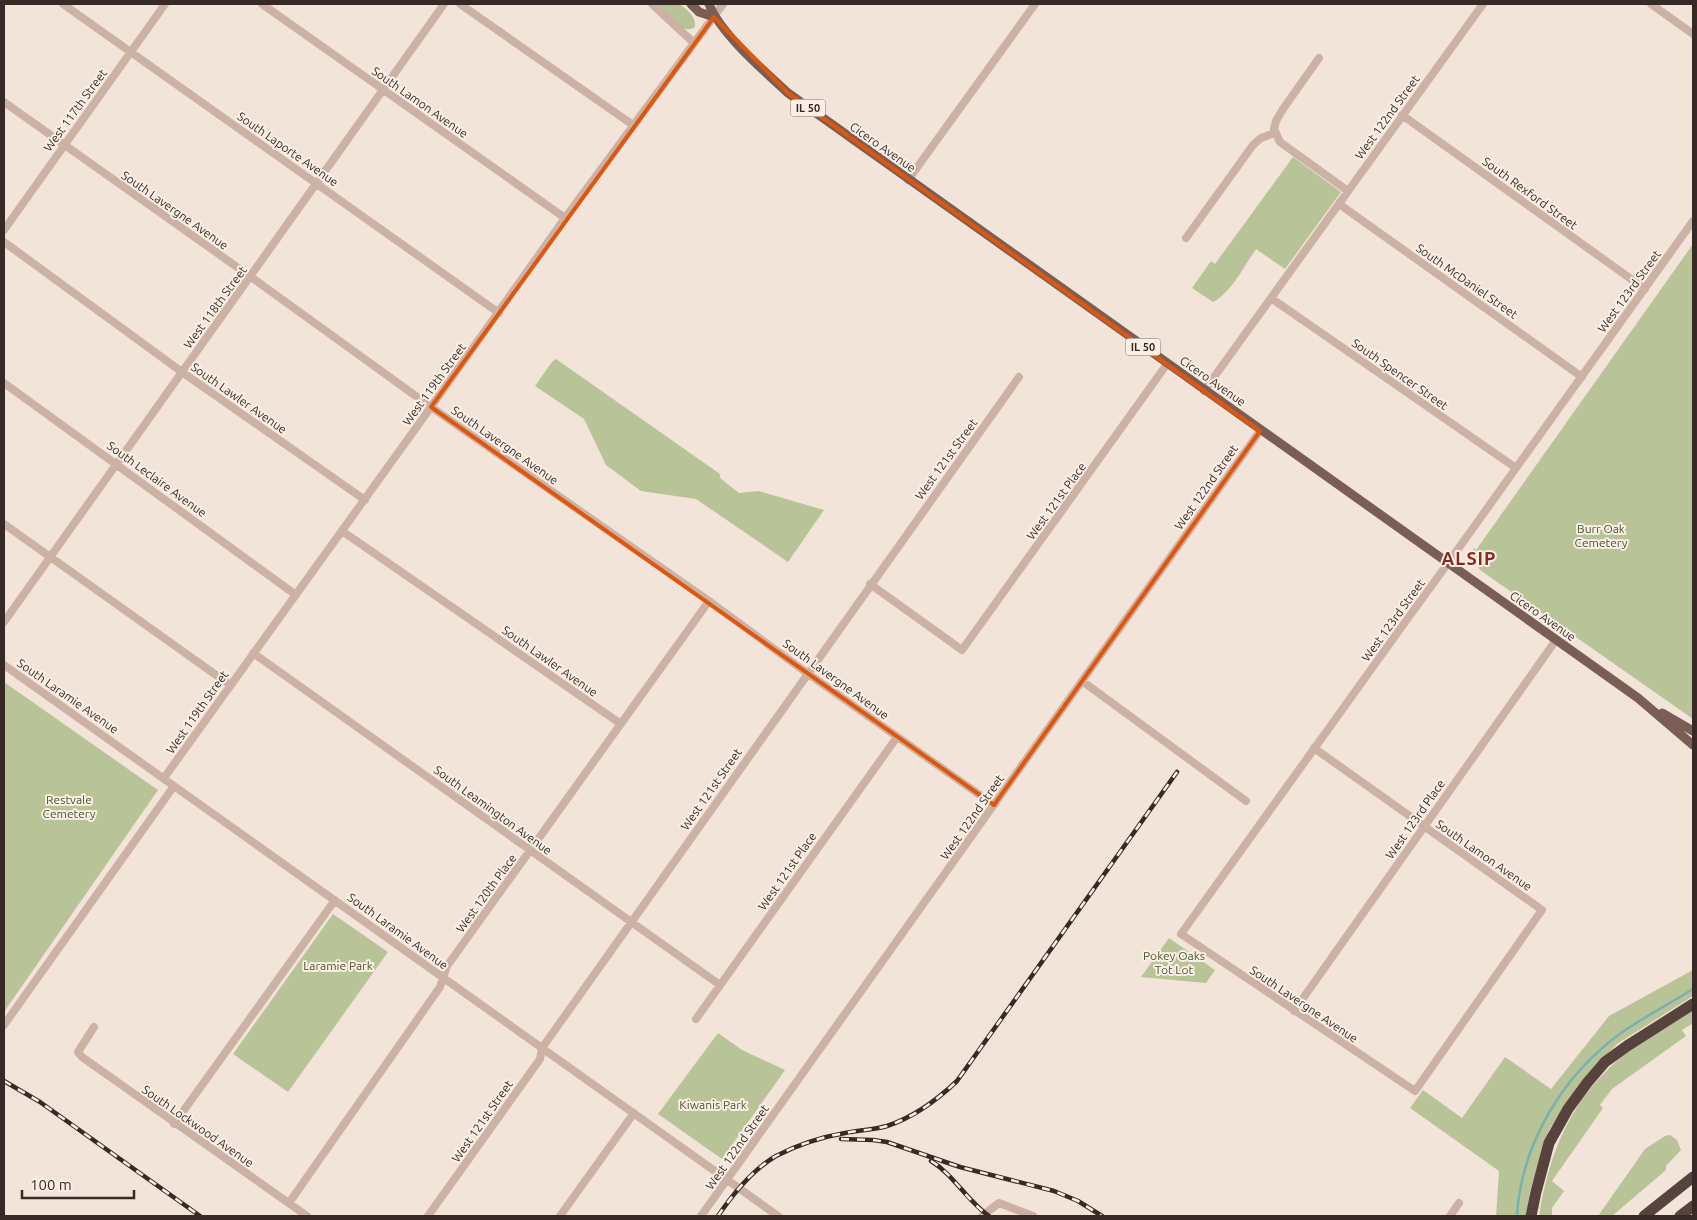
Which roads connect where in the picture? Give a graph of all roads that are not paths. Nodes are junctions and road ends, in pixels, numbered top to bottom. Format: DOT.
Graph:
graph roads {
  1 [pos="63,4"];
  2 [pos="165,4"];
  3 [pos="262,4"];
  4 [pos="444,4"];
  5 [pos="460,4"];
  6 [pos="652,4"];
  7 [pos="691,4"];
  8 [pos="708,4"];
  9 [pos="723,4"];
  10 [pos="1036,4"];
  11 [pos="1483,4"];
  12 [pos="1651,4"];
  13 [pos="714,17"];
  14 [pos="1693,34"];
  15 [pos="694,42"];
  16 [pos="131,52"];
  17 [pos="1319,58"];
  18 [pos="383,90"];
  19 [pos="4,102"];
  20 [pos="1402,115"];
  21 [pos="633,125"];
  22 [pos="1275,133"];
  23 [pos="64,145"];
  24 [pos="908,180"];
  25 [pos="317,183"];
  26 [pos="1348,191"];
  27 [pos="1338,204"];
  28 [pos="565,218"];
  29 [pos="1693,221"];
  30 [pos="4,230"];
  31 [pos="1186,238"];
  32 [pos="4,242"];
  33 [pos="251,277"];
  34 [pos="1645,289"];
  35 [pos="1271,298"];
  36 [pos="499,313"];
  37 [pos="1167,364"];
  38 [pos="182,372"];
  39 [pos="1019,377"];
  40 [pos="1582,377"];
  41 [pos="4,383"];
  42 [pos="1204,391"];
  43 [pos="431,407"];
  44 [pos="1260,431"];
  45 [pos="116,463"];
  46 [pos="1516,468"];
  47 [pos="365,500"];
  48 [pos="4,524"];
  49 [pos="342,531"];
  50 [pos="50,557"];
  51 [pos="1448,563"];
  52 [pos="870,584"];
  53 [pos="296,595"];
  54 [pos="709,601"];
  55 [pos="4,622"];
  56 [pos="1556,640"];
  57 [pos="253,653"];
  58 [pos="4,665"];
  59 [pos="807,673"];
  60 [pos="1082,681"];
  61 [pos="230,685"];
  62 [pos="1638,698"];
  63 [pos="621,724"];
  64 [pos="1693,732"];
  65 [pos="896,736"];
  66 [pos="1693,745"];
  67 [pos="1314,748"];
  68 [pos="164,778"];
  69 [pos="174,786"];
  70 [pos="1246,802"];
  71 [pos="994,805"];
  72 [pos="1424,826"];
  73 [pos="531,850"];
  74 [pos="335,900"];
  75 [pos="631,922"];
  76 [pos="1181,934"];
  77 [pos="443,978"];
  78 [pos="720,985"];
  79 [pos="1693,1004"];
  80 [pos="1294,1011"];
  81 [pos="696,1019"];
  82 [pos="4,1025"];
  83 [pos="94,1027"];
  84 [pos="542,1048"];
  85 [pos="1415,1091"];
  86 [pos="634,1114"];
  87 [pos="174,1124"];
  88 [pos="1693,1177"];
  89 [pos="727,1180"];
  90 [pos="288,1203"];
  91 [pos="1459,1203"];
  92 [pos="1693,1206"];
  93 [pos="307,1216"];
  94 [pos="428,1216"];
  95 [pos="560,1216"];
  96 [pos="701,1216"];
  97 [pos="778,1216"];
  98 [pos="982,1216"];
  99 [pos="1032,1216"];
  100 [pos="1450,1216"];
  101 [pos="1531,1216"];
  102 [pos="1644,1216"];
  103 [pos="1680,1216"];
  1 -- 16 [label="street, South Laporte Avenue"];
  2 -- 16 [label="street, West 117th Street"];
  3 -- 18 [label="street, South Lamon Avenue"];
  4 -- 18 [label="street, West 118th Street"];
  5 -- 21 [label="street"];
  6 -- 15 [label="street"];
  7 -- 13 [label="main road, Cicero Avenue / IL 50"];
  8 -- 13 [label="main road, Cicero Avenue / IL 50"];
  9 -- 13 [label="street, West 119th Street"];
  10 -- 24 [label="street"];
  11 -- 20 [label="street, West 122nd Street"];
  12 -- 14 [label="street"];
  13 -- 15 [label="street, West 119th Street"];
  13 -- 24 [label="main road, Cicero Avenue / IL 50"];
  15 -- 21 [label="street, West 119th Street"];
  16 -- 23 [label="street, West 117th Street"];
  16 -- 25 [label="street, South Laporte Avenue"];
  17 -- 22 [label="street"];
  18 -- 25 [label="street, West 118th Street"];
  18 -- 28 [label="street, South Lamon Avenue"];
  19 -- 23 [label="street, South Lavergne Avenue"];
  20 -- 26 [label="street, West 122nd Street"];
  20 -- 34 [label="street, South Rexford Street"];
  21 -- 28 [label="street, West 119th Street"];
  22 -- 26 [label="street"];
  22 -- 31 [label="street"];
  23 -- 30 [label="street, West 117th Street"];
  23 -- 33 [label="street, South Lavergne Avenue"];
  24 -- 37 [label="main road, Cicero Avenue / IL 50"];
  25 -- 33 [label="street, West 118th Street"];
  25 -- 36 [label="street, South Laporte Avenue"];
  26 -- 27 [label="street, West 122nd Street"];
  27 -- 35 [label="street, West 122nd Street"];
  27 -- 40 [label="street, South McDaniel Street"];
  28 -- 36 [label="street, West 119th Street"];
  29 -- 34 [label="street, West 123rd Street"];
  32 -- 38 [label="street, South Lawler Avenue"];
  33 -- 38 [label="street, West 118th Street"];
  33 -- 43 [label="street, South Lavergne Avenue"];
  34 -- 40 [label="street, West 123rd Street"];
  35 -- 42 [label="street, West 122nd Street"];
  35 -- 46 [label="street, South Spencer Street"];
  36 -- 43 [label="street, West 119th Street"];
  37 -- 42 [label="main road, Cicero Avenue / IL 50"];
  37 -- 52 [label="street, West 121st Place"];
  38 -- 45 [label="street, West 118th Street"];
  38 -- 47 [label="street, South Lawler Avenue"];
  39 -- 52 [label="street, West 121st Street"];
  40 -- 46 [label="street, West 123rd Street"];
  41 -- 45 [label="street, South Leclaire Avenue"];
  42 -- 44 [label="main road, Cicero Avenue / IL 50"];
  43 -- 47 [label="street, West 119th Street"];
  43 -- 54 [label="street, South Lavergne Avenue"];
  44 -- 51 [label="main road, Cicero Avenue / IL 50"];
  44 -- 60 [label="street, West 122nd Street"];
  45 -- 50 [label="street, West 118th Street"];
  45 -- 53 [label="street, South Leclaire Avenue"];
  46 -- 51 [label="street, West 123rd Street"];
  47 -- 49 [label="street, West 119th Street"];
  48 -- 50 [label="street"];
  49 -- 53 [label="street, West 119th Street"];
  49 -- 63 [label="street, South Lawler Avenue"];
  50 -- 55 [label="street, West 118th Street"];
  50 -- 61 [label="street"];
  51 -- 56 [label="main road, Cicero Avenue / IL 50"];
  51 -- 67 [label="street, West 123rd Street"];
  52 -- 59 [label="street, West 121st Street"];
  53 -- 57 [label="street, West 119th Street"];
  54 -- 59 [label="street, South Lavergne Avenue"];
  54 -- 63 [label="street, West 120th Place"];
  56 -- 62 [label="main road, Cicero Avenue / IL 50"];
  56 -- 72 [label="street, West 123rd Place"];
  57 -- 61 [label="street, West 119th Street"];
  57 -- 73 [label="street, South Leamington Avenue"];
  58 -- 68 [label="street, South Laramie Avenue"];
  59 -- 65 [label="street, South Lavergne Avenue"];
  59 -- 75 [label="street, West 121st Street"];
  60 -- 70 [label="street"];
  60 -- 71 [label="street, West 122nd Street"];
  61 -- 68 [label="street, West 119th Street"];
  62 -- 64 [label="main road, Cicero Avenue / IL 50"];
  62 -- 66 [label="main road, Cicero Avenue / IL 50"];
  63 -- 73 [label="street, West 120th Place"];
  65 -- 71 [label="street, South Lavergne Avenue"];
  65 -- 78 [label="street, West 121st Place"];
  67 -- 72 [label="street, South Lamon Avenue"];
  67 -- 76 [label="street, West 123rd Street"];
  68 -- 69 [label="street, South Laramie Avenue"];
  69 -- 74 [label="street, South Laramie Avenue"];
  69 -- 82 [label="street"];
  71 -- 89 [label="street, West 122nd Street"];
  72 -- 80 [label="street, West 123rd Place"];
  72 -- 85 [label="street, South Lamon Avenue"];
  73 -- 75 [label="street, South Leamington Avenue"];
  73 -- 77 [label="street, West 120th Place"];
  74 -- 77 [label="street, South Laramie Avenue"];
  74 -- 87 [label="street"];
  75 -- 78 [label="street, South Leamington Avenue"];
  75 -- 84 [label="street, West 121st Street"];
  76 -- 80 [label="street, South Lavergne Avenue"];
  77 -- 84 [label="street, South Laramie Avenue"];
  77 -- 90 [label="street, West 120th Place"];
  78 -- 81 [label="street, West 121st Place"];
  79 -- 101 [label="highway"];
  80 -- 85 [label="street, South Lavergne Avenue"];
  83 -- 87 [label="street, South Lockwood Avenue"];
  84 -- 86 [label="street, South Laramie Avenue"];
  84 -- 94 [label="street, West 121st Street"];
  86 -- 89 [label="street, South Laramie Avenue"];
  86 -- 95 [label="street"];
  87 -- 90 [label="street, South Lockwood Avenue"];
  88 -- 102 [label="highway"];
  89 -- 96 [label="street, West 122nd Street"];
  89 -- 97 [label="street, South Laramie Avenue"];
  90 -- 93 [label="street, South Lockwood Avenue"];
  91 -- 100 [label="street"];
  92 -- 103 [label="highway"];
  98 -- 99 [label="street"];
}
